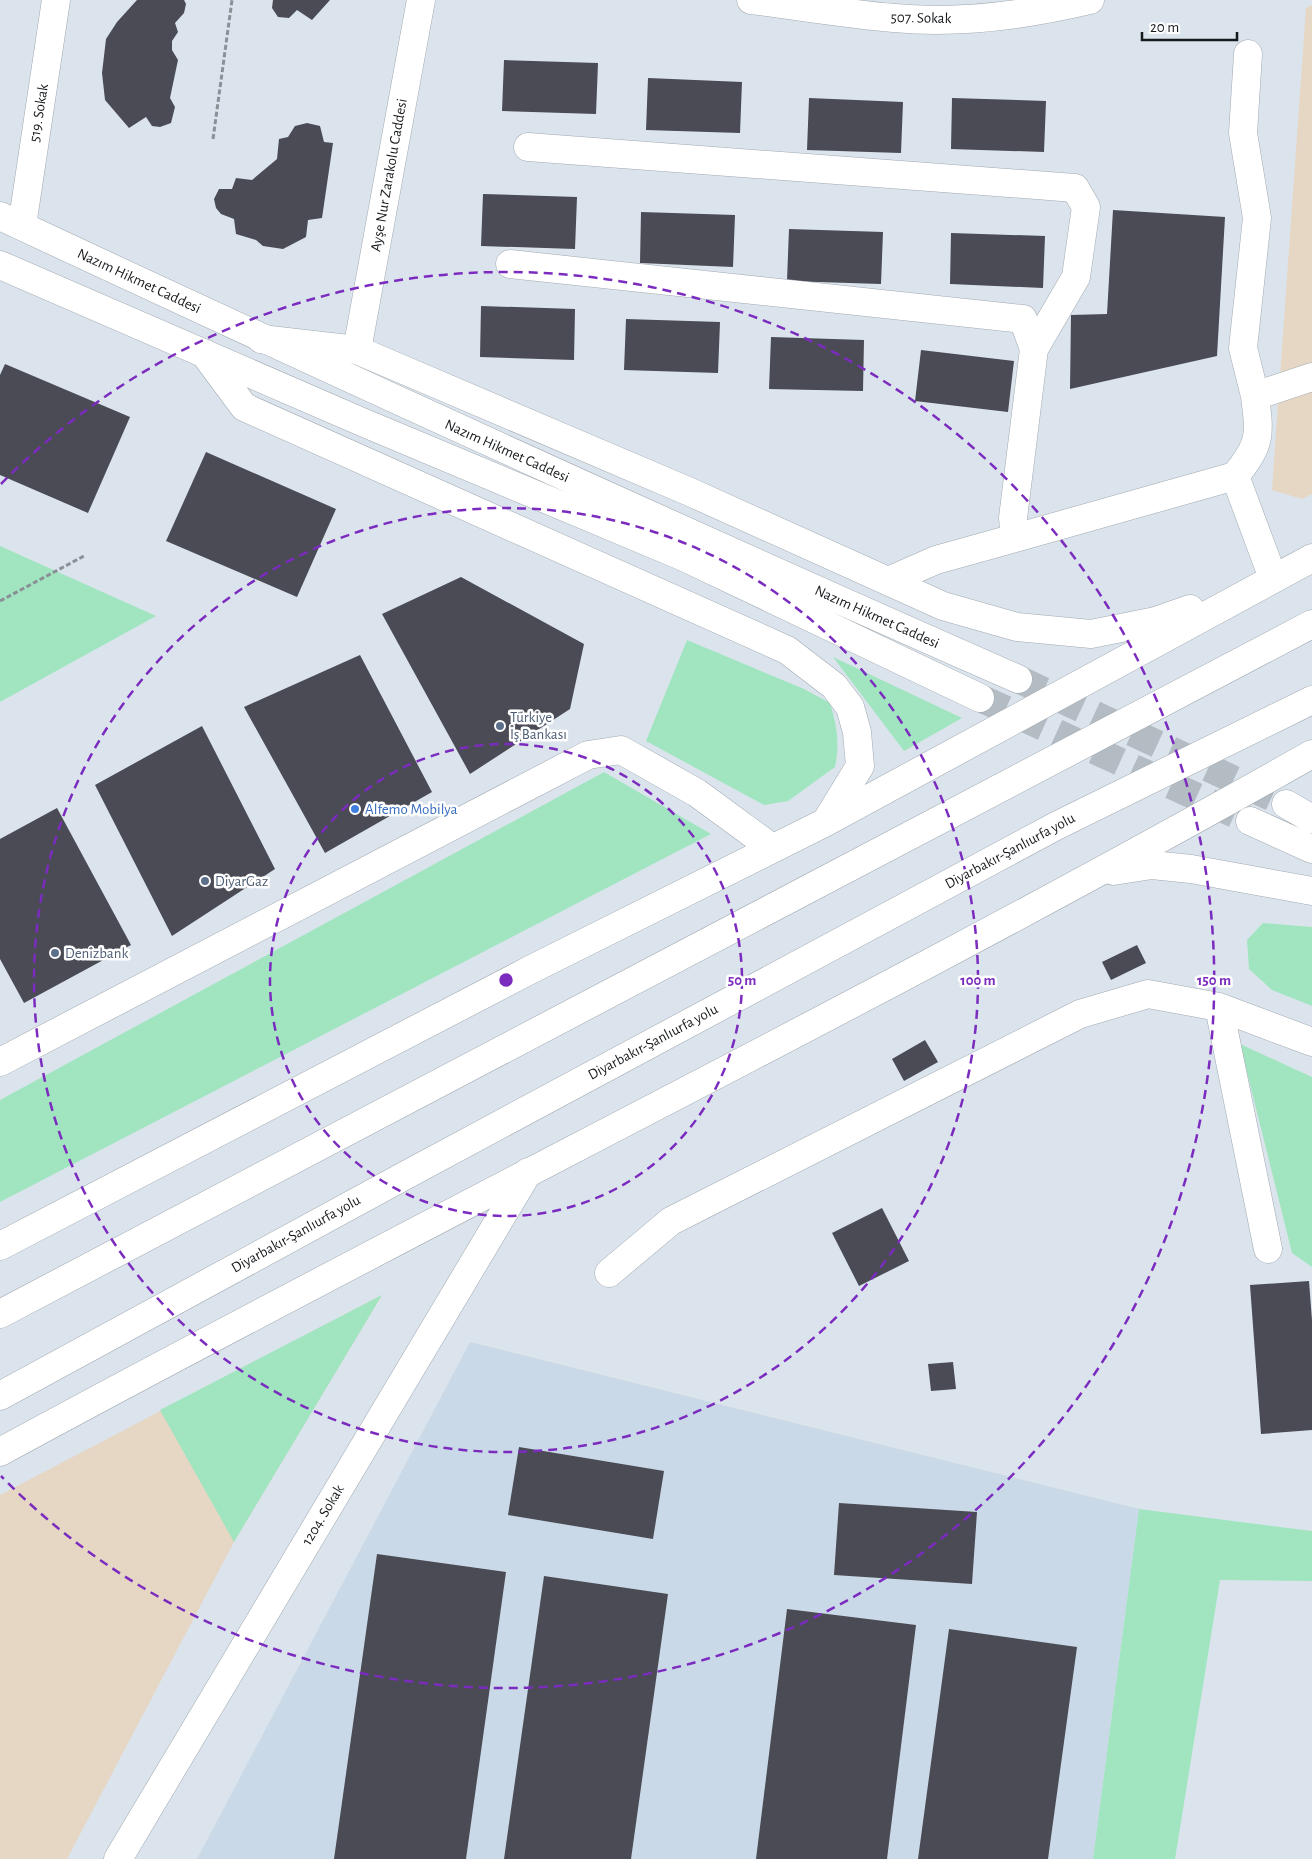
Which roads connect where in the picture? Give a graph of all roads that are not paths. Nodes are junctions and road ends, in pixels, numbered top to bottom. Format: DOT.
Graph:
graph roads {
  1 [pos="56,0"];
  2 [pos="421,0"];
  3 [pos="751,0"];
  4 [pos="1090,0"];
  5 [pos="972,9"];
  6 [pos="1248,54"];
  7 [pos="528,147"];
  8 [pos="11,221"];
  9 [pos="510,264"];
  10 [pos="0,265"];
  11 [pos="261,339"];
  12 [pos="1034,349"];
  13 [pos="357,350"];
  14 [pos="204,353"];
  15 [pos="1312,377"];
  16 [pos="1255,396"];
  17 [pos="1235,476"];
  18 [pos="1015,538"];
  19 [pos="1312,558"];
  20 [pos="1273,578"];
  21 [pos="888,581"];
  22 [pos="1312,624"];
  23 [pos="1018,679"];
  24 [pos="980,698"];
  25 [pos="1312,700"];
  26 [pos="1312,754"];
  27 [pos="1286,804"];
  28 [pos="1312,819"];
  29 [pos="1250,821"];
  30 [pos="826,822"];
  31 [pos="772,848"];
  32 [pos="1312,849"];
  33 [pos="1096,874"];
  34 [pos="1312,891"];
  35 [pos="1220,1007"];
  36 [pos="1312,1042"];
  37 [pos="0,1062"];
  38 [pos="528,1172"];
  39 [pos="0,1246"];
  40 [pos="1268,1249"];
  41 [pos="609,1273"];
  42 [pos="0,1314"];
  43 [pos="0,1396"];
  44 [pos="0,1452"];
  45 [pos="118,1859"];
  1 -- 8 [label="main road, 519. Sokak"];
  2 -- 13 [label="main road, Ayşe Nur Zarakolu Caddesi"];
  3 -- 5 [label="main road, 507. Sokak"];
  4 -- 5 [label="main road, 507. Sokak"];
  6 -- 16 [label="main road"];
  7 -- 12 [label="main road"];
  8 -- 11 [label="main road, Nazım Hikmet Caddesi"];
  9 -- 12 [label="main road"];
  10 -- 14 [label="main road, Nazım Hikmet Caddesi"];
  11 -- 13 [label="main road"];
  11 -- 23 [label="main road, Nazım Hikmet Caddesi"];
  12 -- 18 [label="main road"];
  13 -- 21 [label="main road"];
  14 -- 24 [label="main road, Nazım Hikmet Caddesi"];
  14 -- 30 [label="main road"];
  15 -- 16 [label="main road"];
  16 -- 17 [label="main road"];
  17 -- 18 [label="main road"];
  17 -- 20 [label="main road"];
  18 -- 21 [label="main road"];
  19 -- 20 [label="main road"];
  20 -- 21 [label="main road"];
  20 -- 30 [label="main road"];
  22 -- 42 [label="main road"];
  25 -- 43 [label="main road, Diyarbakır-Şanlıurfa yolu"];
  26 -- 33 [label="main road"];
  27 -- 28 [label="main road"];
  29 -- 32 [label="main road"];
  30 -- 31 [label="main road"];
  31 -- 37 [label="main road"];
  31 -- 39 [label="main road"];
  33 -- 34 [label="main road"];
  33 -- 38 [label="main road"];
  35 -- 36 [label="main road"];
  35 -- 40 [label="main road"];
  35 -- 41 [label="main road"];
  38 -- 44 [label="main road"];
  38 -- 45 [label="main road, 1204. Sokak"];
}
